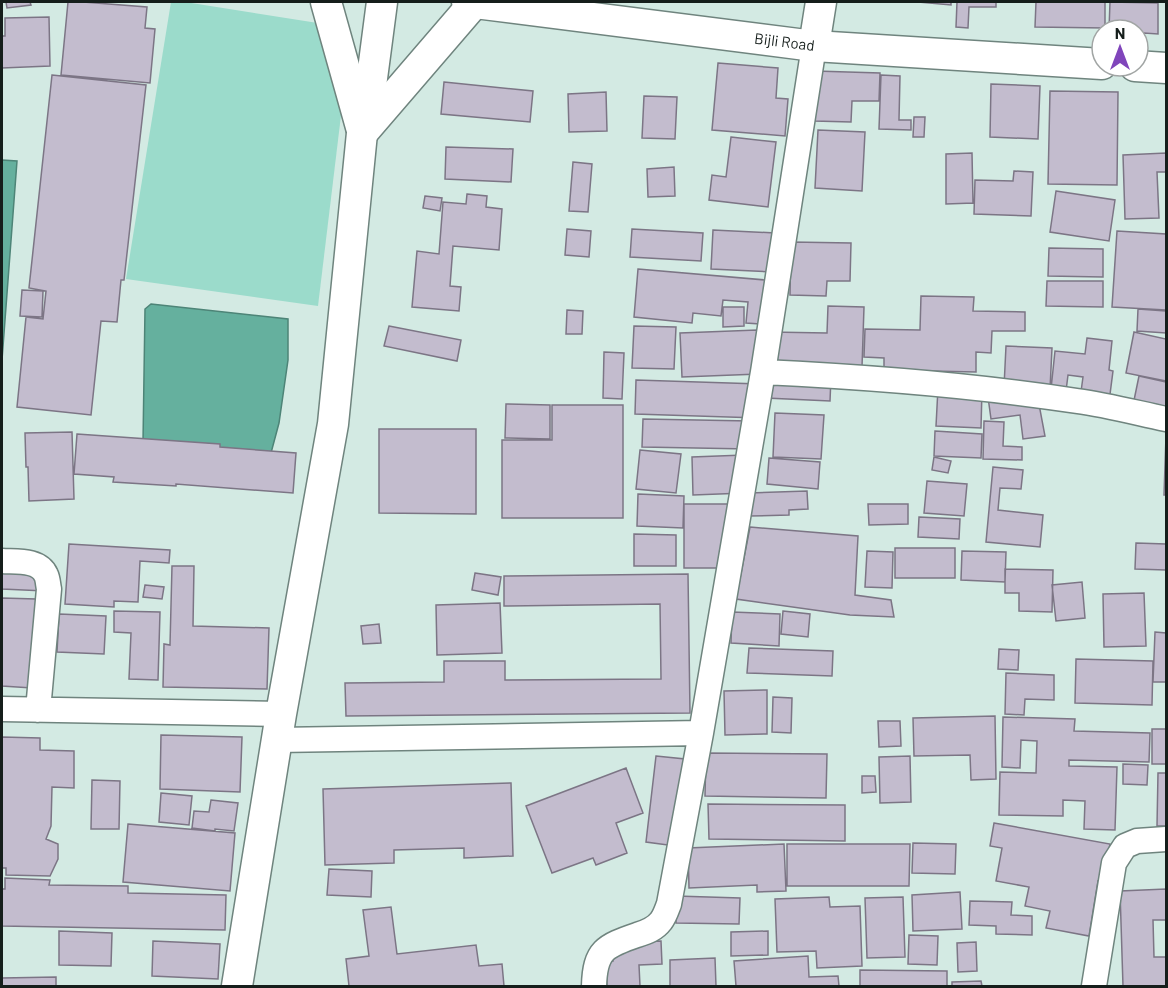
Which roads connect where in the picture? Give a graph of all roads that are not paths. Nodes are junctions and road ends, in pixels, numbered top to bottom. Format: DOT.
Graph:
graph roads {
  1 [pos="326,2"];
  2 [pos="382,2"];
  3 [pos="471,2"];
  4 [pos="821,2"];
  5 [pos="814,46"];
  6 [pos="1090,63"];
  7 [pos="1150,67"];
  8 [pos="1167,68"];
  9 [pos="362,133"];
  10 [pos="763,372"];
  11 [pos="1167,419"];
  12 [pos="2,561"];
  13 [pos="2,709"];
  14 [pos="38,710"];
  15 [pos="279,727"];
  16 [pos="701,733"];
  17 [pos="1167,839"];
  18 [pos="237,987"];
  19 [pos="594,987"];
  20 [pos="1094,987"];
  1 -- 9 [label="street"];
  2 -- 9 [label="street"];
  3 -- 5 [label="street, Bijli Road"];
  3 -- 9 [label="street"];
  4 -- 5 [label="street"];
  5 -- 6 [label="street, Bijli Road"];
  5 -- 10 [label="street"];
  7 -- 8 [label="street"];
  9 -- 15 [label="street"];
  10 -- 11 [label="street"];
  10 -- 16 [label="street"];
  12 -- 14 [label="street"];
  13 -- 14 [label="street"];
  14 -- 15 [label="street"];
  15 -- 16 [label="street"];
  15 -- 18 [label="street"];
  16 -- 19 [label="street"];
  17 -- 20 [label="street"];
}
